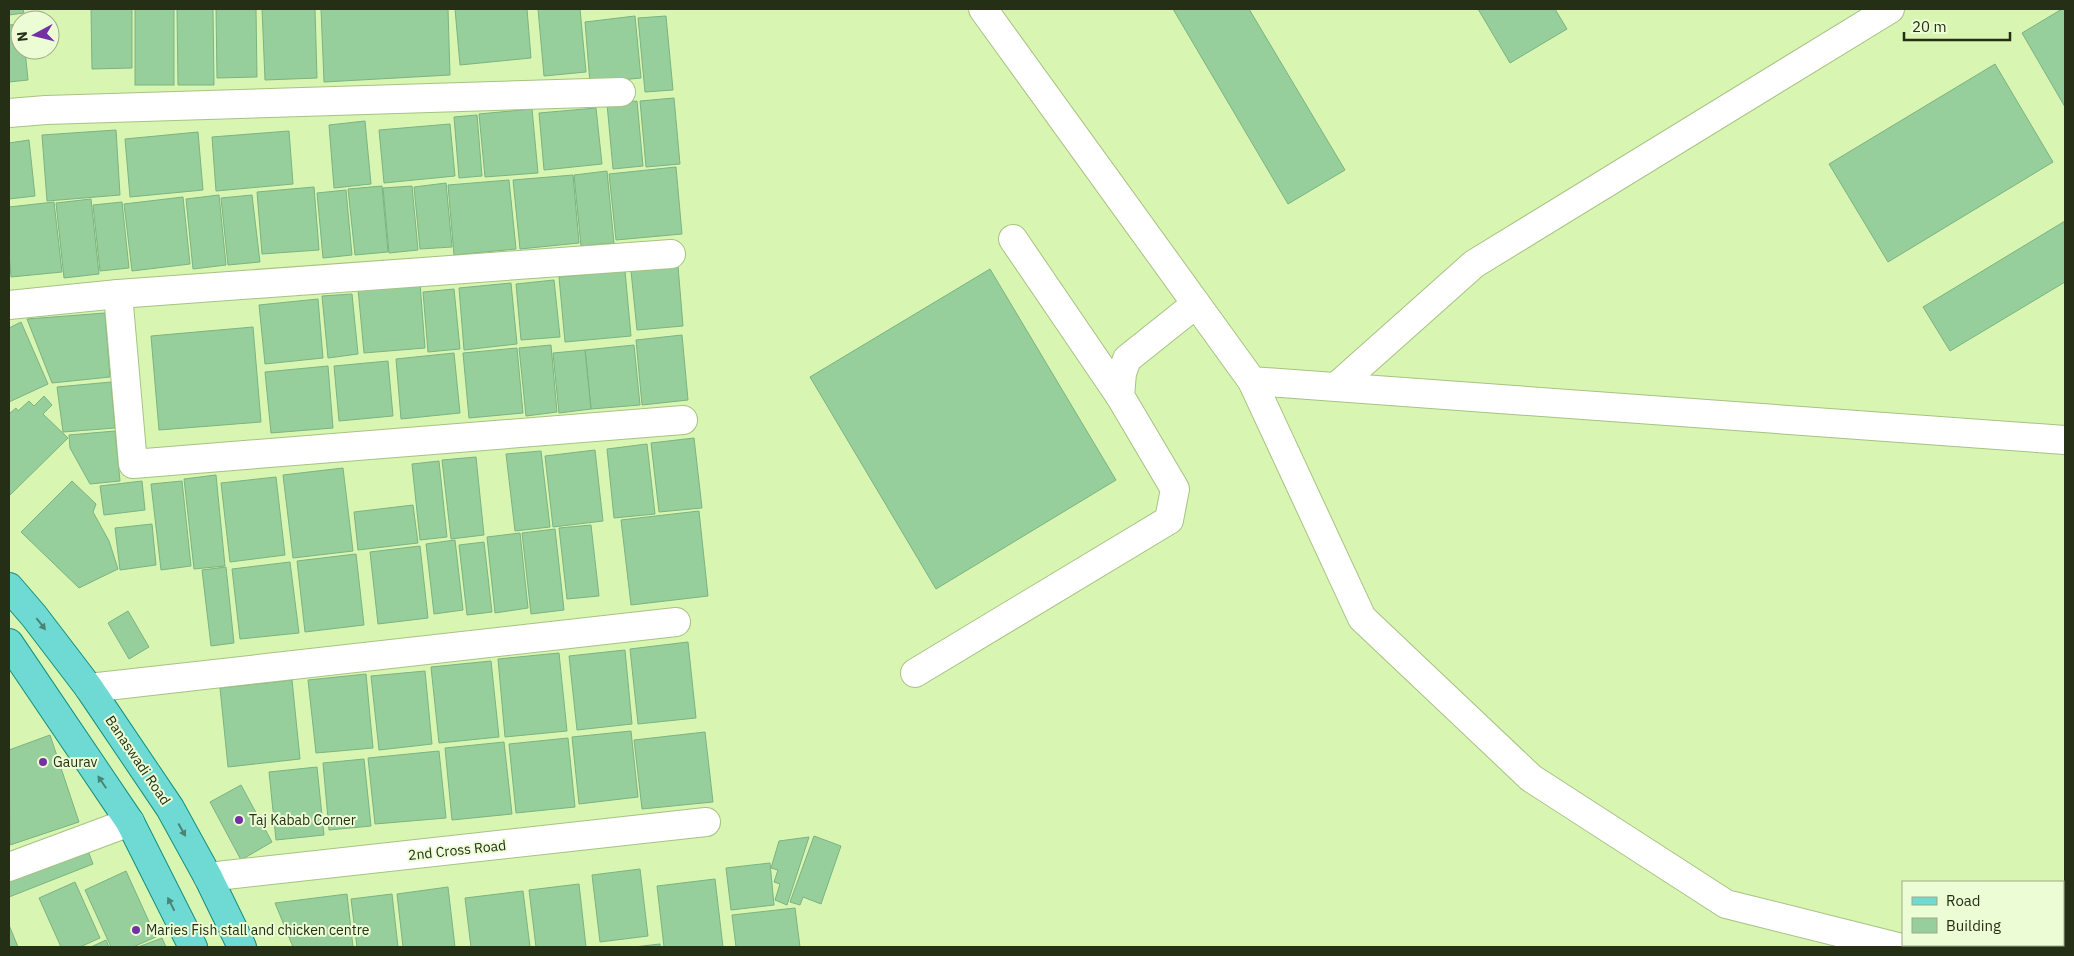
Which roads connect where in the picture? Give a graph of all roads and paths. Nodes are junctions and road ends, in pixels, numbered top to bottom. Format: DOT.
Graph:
graph roads {
  1 [pos="983,9"];
  2 [pos="1890,9"];
  3 [pos="621,92"];
  4 [pos="9,113"];
  5 [pos="1013,238"];
  6 [pos="671,254"];
  7 [pos="118,294"];
  8 [pos="1196,304"];
  9 [pos="9,305"];
  10 [pos="1252,381"];
  11 [pos="1336,387"];
  12 [pos="1120,396"];
  13 [pos="683,420"];
  14 [pos="2065,440"];
  15 [pos="9,588"];
  16 [pos="676,622"];
  17 [pos="9,643"];
  18 [pos="915,673"];
  19 [pos="89,688"];
  20 [pos="130,822"];
  21 [pos="706,822"];
  22 [pos="9,867"];
  23 [pos="208,877"];
  24 [pos="193,947"];
  25 [pos="242,947"];
  26 [pos="1898,947"];
  1 -- 8 [label="street"];
  2 -- 11 [label="street"];
  3 -- 4 [label="street"];
  5 -- 12 [label="street"];
  6 -- 7 [label="street"];
  7 -- 9 [label="street"];
  7 -- 13 [label="street"];
  8 -- 10 [label="street"];
  8 -- 12 [label="street"];
  10 -- 11 [label="street"];
  10 -- 26 [label="street"];
  11 -- 14 [label="street"];
  12 -- 18 [label="street"];
  15 -- 19 [label="main road, Banaswadi Road, one-way"];
  16 -- 19 [label="street"];
  20 -- 17 [label="main road, one-way"];
  19 -- 23 [label="main road, Banaswadi Road, one-way"];
  20 -- 22 [label="street"];
  24 -- 20 [label="main road, one-way"];
  21 -- 23 [label="street, 2nd Cross Road"];
  23 -- 25 [label="main road, Banaswadi Road"];
}
